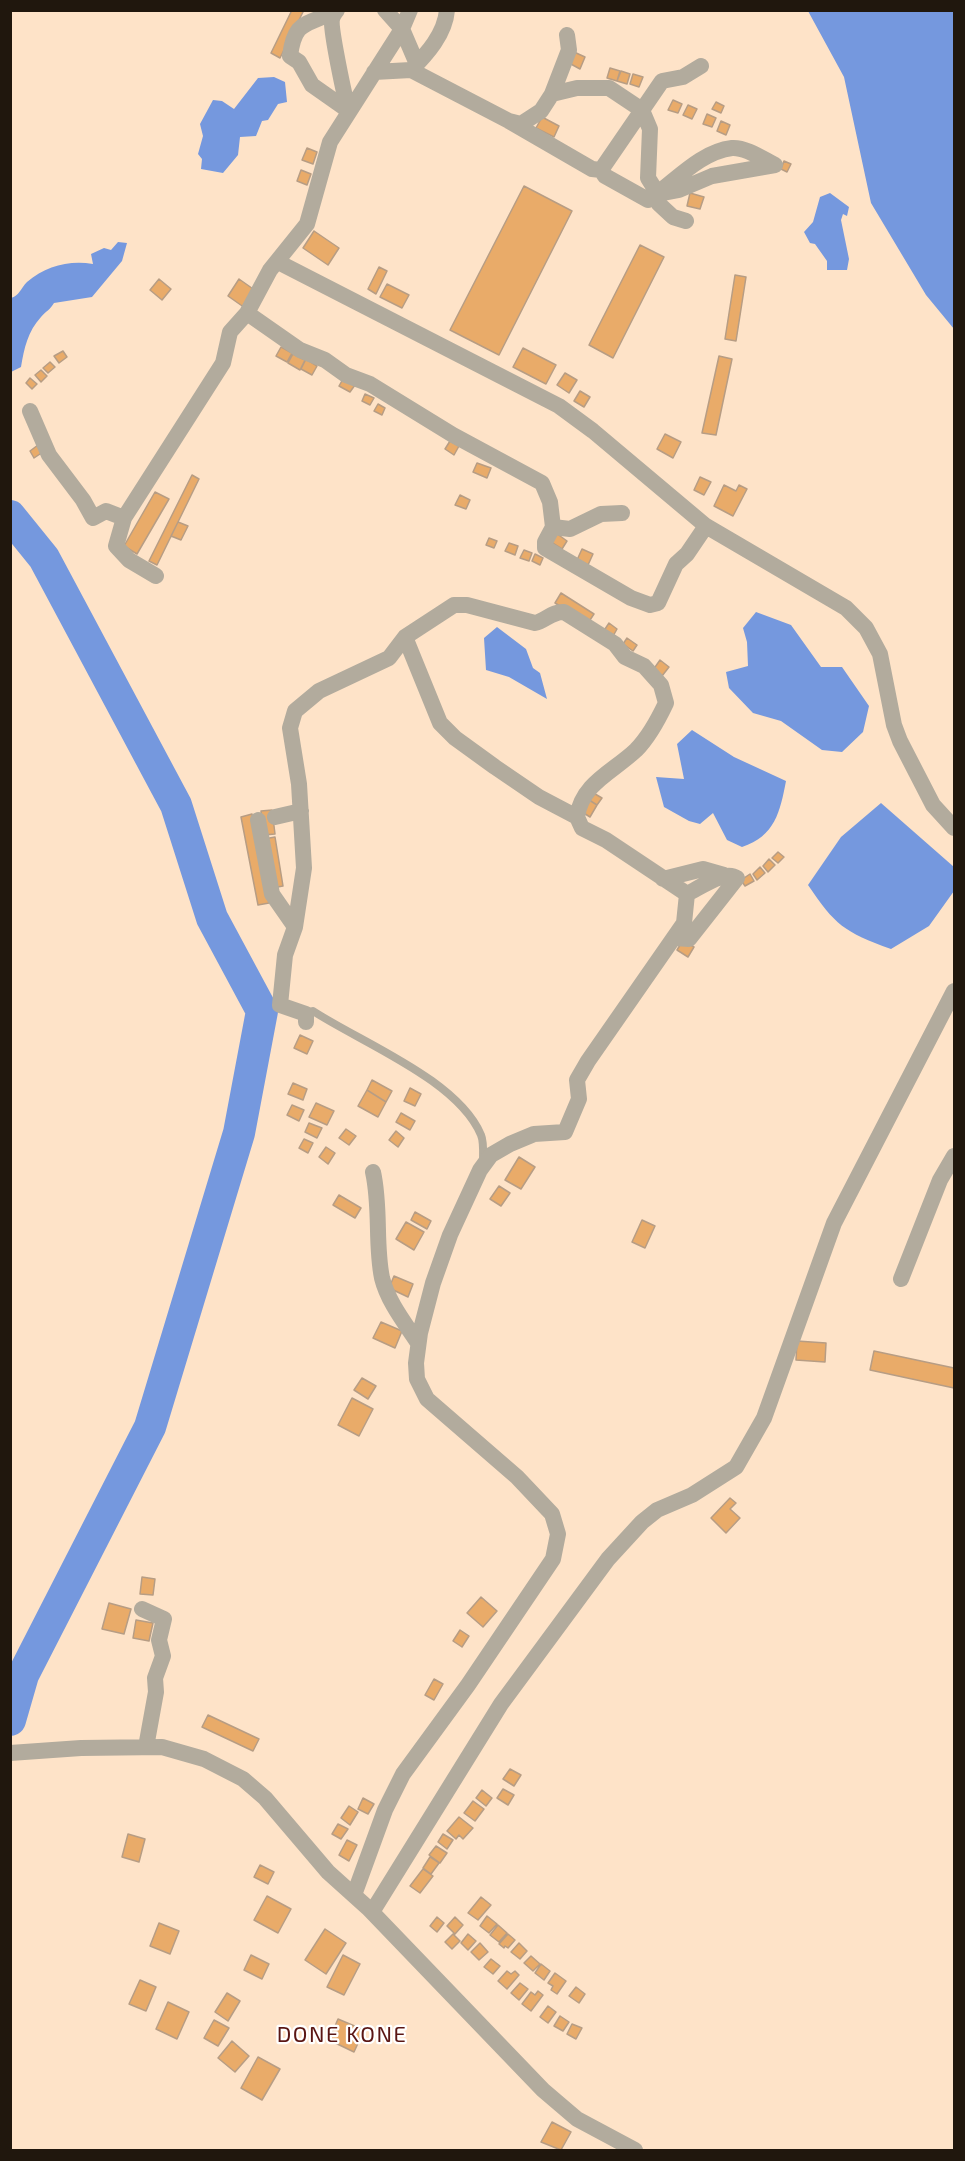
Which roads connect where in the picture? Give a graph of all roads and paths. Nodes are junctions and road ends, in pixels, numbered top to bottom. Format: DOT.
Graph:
graph roads {
  1 [pos="336,10"];
  2 [pos="385,10"];
  3 [pos="410,10"];
  4 [pos="447,10"];
  5 [pos="402,29"];
  6 [pos="567,35"];
  7 [pos="701,66"];
  8 [pos="414,67"];
  9 [pos="374,72"];
  10 [pos="552,94"];
  11 [pos="642,110"];
  12 [pos="349,111"];
  13 [pos="509,121"];
  14 [pos="601,171"];
  15 [pos="658,194"];
  16 [pos="686,221"];
  17 [pos="278,262"];
  18 [pos="247,313"];
  19 [pos="30,411"];
  20 [pos="622,513"];
  21 [pos="124,518"];
  22 [pos="706,526"];
  23 [pos="553,528"];
  24 [pos="156,576"];
  25 [pos="430,623"];
  26 [pos="405,637"];
  27 [pos="415,660"];
  28 [pos="301,811"];
  29 [pos="275,817"];
  30 [pos="577,817"];
  31 [pos="258,820"];
  32 [pos="954,828"];
  33 [pos="724,875"];
  34 [pos="663,879"];
  35 [pos="687,894"];
  36 [pos="295,927"];
  37 [pos="675,938"];
  38 [pos="954,991"];
  39 [pos="306,1018"];
  40 [pos="954,1156"];
  41 [pos="483,1166"];
  42 [pos="373,1172"];
  43 [pos="902,1279"];
  44 [pos="418,1343"];
  45 [pos="142,1609"];
  46 [pos="146,1747"];
  47 [pos="14,1753"];
  48 [pos="354,1895"];
  49 [pos="372,1912"];
  50 [pos="635,2151"];
  1 -- 12 [label="street"];
  1 -- 12 [label="street"];
  2 -- 5 [label="street"];
  3 -- 5 [label="street"];
  4 -- 8 [label="street"];
  5 -- 8 [label="street"];
  5 -- 9 [label="street"];
  6 -- 10 [label="street"];
  7 -- 11 [label="street"];
  8 -- 9 [label="street"];
  8 -- 13 [label="street"];
  9 -- 12 [label="street"];
  10 -- 11 [label="street"];
  10 -- 13 [label="street"];
  11 -- 14 [label="street"];
  11 -- 15 [label="street"];
  12 -- 17 [label="street"];
  13 -- 14 [label="street"];
  14 -- 15 [label="street"];
  15 -- 15 [label="street"];
  15 -- 16 [label="street"];
  17 -- 18 [label="street"];
  17 -- 22 [label="street"];
  18 -- 21 [label="street"];
  18 -- 23 [label="street"];
  19 -- 21 [label="street"];
  20 -- 23 [label="street"];
  21 -- 24 [label="street"];
  22 -- 23 [label="street"];
  22 -- 32 [label="street"];
  25 -- 26 [label="street"];
  25 -- 27 [label="street"];
  25 -- 30 [label="street"];
  26 -- 27 [label="street"];
  26 -- 28 [label="street"];
  27 -- 30 [label="street"];
  28 -- 29 [label="street"];
  28 -- 36 [label="street"];
  30 -- 34 [label="street"];
  31 -- 36 [label="street"];
  33 -- 34 [label="street"];
  33 -- 35 [label="street"];
  33 -- 37 [label="street"];
  34 -- 35 [label="street"];
  35 -- 37 [label="street"];
  36 -- 39 [label="street"];
  37 -- 41 [label="street"];
  38 -- 49 [label="street"];
  39 -- 41 [label="lane"];
  40 -- 43 [label="street"];
  41 -- 44 [label="street"];
  42 -- 44 [label="street"];
  44 -- 48 [label="street"];
  45 -- 46 [label="street"];
  46 -- 47 [label="street"];
  46 -- 48 [label="street"];
  48 -- 49 [label="street"];
  49 -- 50 [label="street"];
}
